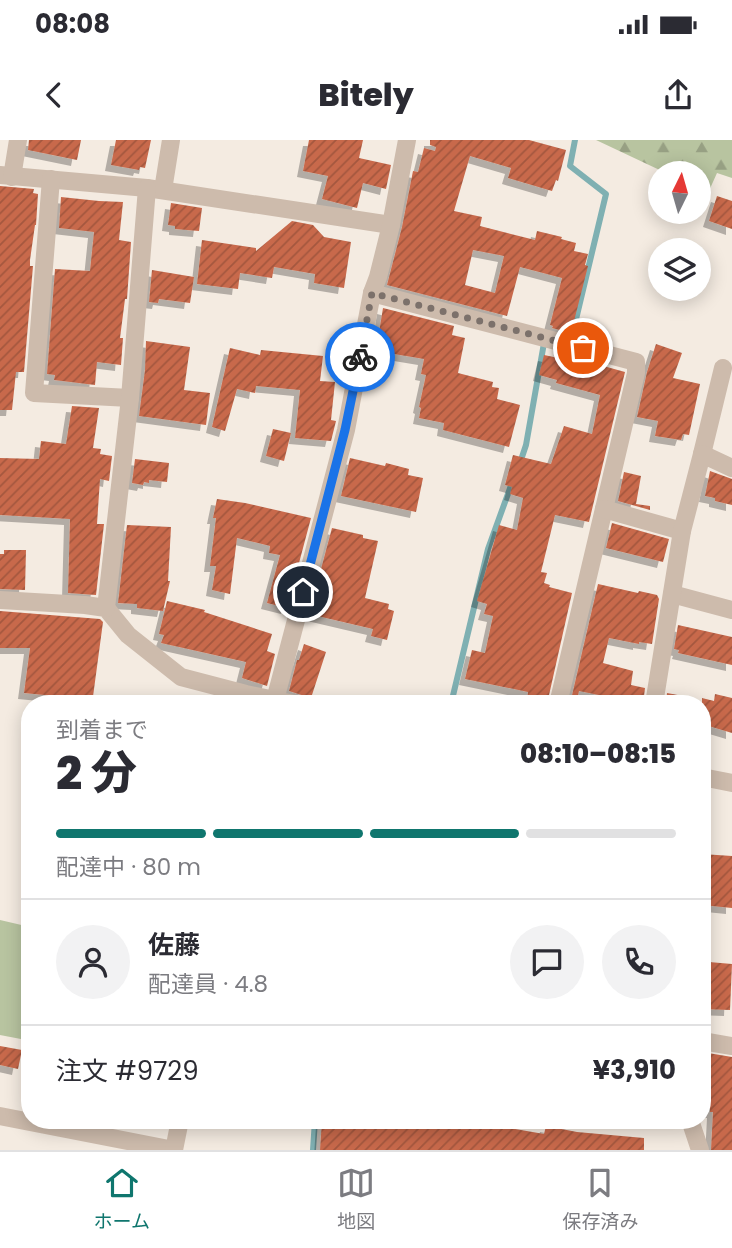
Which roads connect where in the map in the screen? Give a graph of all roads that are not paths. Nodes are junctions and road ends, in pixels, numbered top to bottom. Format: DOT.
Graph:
graph roads {
  1 [pos="18,140"];
  2 [pos="171,140"];
  3 [pos="407,140"];
  4 [pos="6,176"];
  5 [pos="51,179"];
  6 [pos="155,189"];
  7 [pos="391,225"];
  8 [pos="372,293"];
  9 [pos="723,368"];
  10 [pos="130,398"];
  11 [pos="702,454"];
  12 [pos="732,468"];
  13 [pos="604,509"];
  14 [pos="682,531"];
  15 [pos="672,594"];
  16 [pos="0,600"];
  17 [pos="106,608"];
  18 [pos="732,610"];
  19 [pos="248,695"];
  20 [pos="276,695"];
  21 [pos="560,695"];
  22 [pos="655,695"];
  23 [pos="711,779"];
  24 [pos="732,783"];
  25 [pos="711,1042"];
  26 [pos="732,1046"];
  27 [pos="0,1116"];
  28 [pos="21,1120"];
  29 [pos="67,1129"];
  30 [pos="178,1129"];
  31 [pos="693,1129"];
  32 [pos="174,1150"];
  33 [pos="700,1150"];
  1 -- 4 [label="street"];
  2 -- 6 [label="street"];
  3 -- 7 [label="street"];
  4 -- 5 [label="street"];
  5 -- 6 [label="street"];
  5 -- 10 [label="street"];
  6 -- 7 [label="street"];
  6 -- 10 [label="street"];
  7 -- 8 [label="street"];
  8 -- 13 [label="street"];
  8 -- 20 [label="street"];
  9 -- 11 [label="street"];
  10 -- 17 [label="street"];
  11 -- 12 [label="street"];
  11 -- 14 [label="street"];
  13 -- 14 [label="street"];
  13 -- 21 [label="street"];
  14 -- 15 [label="street"];
  15 -- 18 [label="street"];
  15 -- 22 [label="street"];
  16 -- 17 [label="street"];
  17 -- 19 [label="street"];
  23 -- 24 [label="street"];
  25 -- 26 [label="street"];
  27 -- 28 [label="street"];
  29 -- 32 [label="street"];
  30 -- 32 [label="street"];
  31 -- 33 [label="street"];
}
